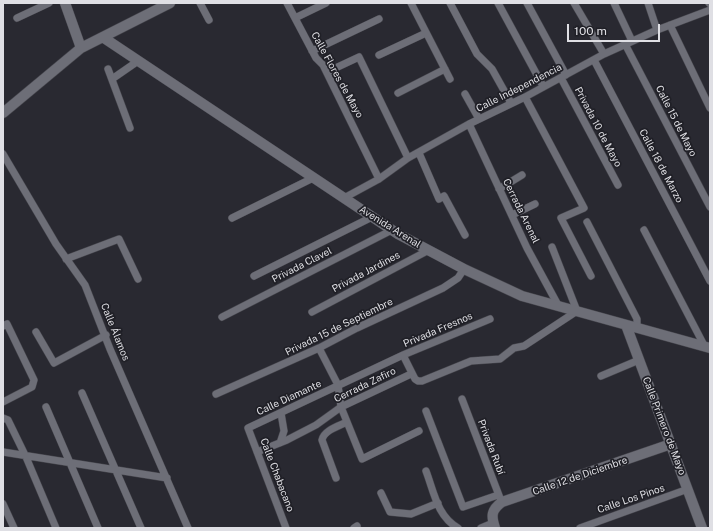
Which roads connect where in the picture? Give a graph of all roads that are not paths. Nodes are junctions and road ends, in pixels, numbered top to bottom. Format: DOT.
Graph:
graph roads {
  1 [pos="49,3"];
  2 [pos="65,3"];
  3 [pos="170,3"];
  4 [pos="200,3"];
  5 [pos="287,3"];
  6 [pos="326,3"];
  7 [pos="410,3"];
  8 [pos="450,3"];
  9 [pos="498,3"];
  10 [pos="527,3"];
  11 [pos="574,3"];
  12 [pos="614,3"];
  13 [pos="648,3"];
  14 [pos="710,10"];
  15 [pos="17,18"];
  16 [pos="295,18"];
  17 [pos="379,19"];
  18 [pos="209,20"];
  19 [pos="670,25"];
  20 [pos="657,30"];
  21 [pos="426,33"];
  22 [pos="104,38"];
  23 [pos="632,40"];
  24 [pos="625,44"];
  25 [pos="81,48"];
  26 [pos="312,51"];
  27 [pos="604,54"];
  28 [pos="379,55"];
  29 [pos="594,60"];
  30 [pos="138,61"];
  31 [pos="108,69"];
  32 [pos="444,69"];
  33 [pos="327,72"];
  34 [pos="564,76"];
  35 [pos="450,79"];
  36 [pos="112,80"];
  37 [pos="543,86"];
  38 [pos="398,93"];
  39 [pos="465,94"];
  40 [pos="525,97"];
  41 [pos="511,103"];
  42 [pos="710,108"];
  43 [pos="3,113"];
  44 [pos="479,119"];
  45 [pos="469,124"];
  46 [pos="130,128"];
  47 [pos="419,153"];
  48 [pos="3,154"];
  49 [pos="408,158"];
  50 [pos="522,175"];
  51 [pos="313,178"];
  52 [pos="379,178"];
  53 [pos="618,185"];
  54 [pos="499,189"];
  55 [pos="344,198"];
  56 [pos="535,204"];
  57 [pos="710,207"];
  58 [pos="512,215"];
  59 [pos="372,217"];
  60 [pos="232,218"];
  61 [pos="587,222"];
  62 [pos="392,230"];
  63 [pos="644,230"];
  64 [pos="465,235"];
  65 [pos="552,247"];
  66 [pos="429,250"];
  67 [pos="66,259"];
  68 [pos="464,269"];
  69 [pos="254,276"];
  70 [pos="591,276"];
  71 [pos="138,279"];
  72 [pos="710,280"];
  73 [pos="558,306"];
  74 [pos="577,311"];
  75 [pos="312,312"];
  76 [pos="222,317"];
  77 [pos="490,319"];
  78 [pos="626,325"];
  79 [pos="3,326"];
  80 [pos="637,328"];
  81 [pos="36,332"];
  82 [pos="106,335"];
  83 [pos="320,348"];
  84 [pos="708,348"];
  85 [pos="403,355"];
  86 [pos="639,360"];
  87 [pos="412,374"];
  88 [pos="601,376"];
  89 [pos="338,385"];
  90 [pos="82,392"];
  91 [pos="216,394"];
  92 [pos="462,399"];
  93 [pos="3,402"];
  94 [pos="46,407"];
  95 [pos="341,407"];
  96 [pos="426,410"];
  97 [pos="281,413"];
  98 [pos="3,418"];
  99 [pos="347,422"];
  100 [pos="248,428"];
  101 [pos="419,431"];
  102 [pos="284,442"];
  103 [pos="671,444"];
  104 [pos="3,452"];
  105 [pos="257,452"];
  106 [pos="26,457"];
  107 [pos="71,464"];
  108 [pos="117,469"];
  109 [pos="426,471"];
  110 [pos="168,478"];
  111 [pos="336,478"];
  112 [pos="688,489"];
  113 [pos="381,493"];
  114 [pos="500,499"];
  115 [pos="438,503"];
  116 [pos="3,504"];
  117 [pos="494,526"];
  118 [pos="584,527"];
  119 [pos="14,528"];
  120 [pos="56,528"];
  121 [pos="98,528"];
  122 [pos="141,528"];
  123 [pos="188,528"];
  124 [pos="286,528"];
  125 [pos="458,528"];
  126 [pos="481,528"];
  127 [pos="702,528"];
  1 -- 15 [label="street"];
  2 -- 25 [label="main road"];
  3 -- 22 [label="main road"];
  4 -- 18 [label="street"];
  5 -- 16 [label="street, Calle Flores de Mayo"];
  6 -- 16 [label="street"];
  7 -- 21 [label="street"];
  8 -- 41 [label="street"];
  9 -- 37 [label="street"];
  10 -- 34 [label="street, Privada 10 de Mayo"];
  11 -- 27 [label="street"];
  12 -- 23 [label="street"];
  13 -- 20 [label="street"];
  14 -- 19 [label="street, Calle Independencia"];
  16 -- 26 [label="street, Calle Flores de Mayo"];
  17 -- 26 [label="street"];
  19 -- 20 [label="street, Calle Independencia"];
  19 -- 42 [label="street"];
  20 -- 23 [label="street, Calle Independencia"];
  21 -- 28 [label="street"];
  21 -- 32 [label="street"];
  22 -- 25 [label="main road"];
  22 -- 30 [label="main road, Avenida Arenal"];
  23 -- 24 [label="street, Calle Independencia"];
  24 -- 27 [label="street, Calle Independencia"];
  24 -- 57 [label="street, Calle 15 de Mayo"];
  25 -- 43 [label="main road"];
  26 -- 33 [label="street, Calle Flores de Mayo"];
  27 -- 29 [label="street, Calle Independencia"];
  29 -- 34 [label="street, Calle Independencia"];
  29 -- 72 [label="street, Calle 18 de Marzo"];
  30 -- 36 [label="street"];
  30 -- 51 [label="main road, Avenida Arenal"];
  31 -- 36 [label="street"];
  32 -- 35 [label="street"];
  32 -- 38 [label="street"];
  33 -- 49 [label="street"];
  33 -- 52 [label="street, Calle Flores de Mayo"];
  34 -- 37 [label="street, Calle Independencia"];
  34 -- 53 [label="street, Privada 10 de Mayo"];
  36 -- 46 [label="street"];
  37 -- 40 [label="street, Calle Independencia"];
  39 -- 44 [label="street"];
  40 -- 41 [label="street, Calle Independencia"];
  40 -- 70 [label="street"];
  41 -- 44 [label="street, Calle Independencia"];
  44 -- 45 [label="street, Calle Independencia"];
  45 -- 47 [label="street, Calle Independencia"];
  45 -- 54 [label="street, Cerrada Arenal"];
  47 -- 49 [label="street, Calle Independencia"];
  47 -- 64 [label="street"];
  48 -- 67 [label="street, Calle Álamos"];
  49 -- 52 [label="street, Calle Independencia"];
  50 -- 54 [label="street"];
  51 -- 55 [label="main road, Avenida Arenal"];
  51 -- 60 [label="street"];
  52 -- 55 [label="street, Calle Independencia"];
  54 -- 58 [label="street, Cerrada Arenal"];
  55 -- 59 [label="main road, Avenida Arenal"];
  56 -- 58 [label="street"];
  58 -- 73 [label="street, Cerrada Arenal"];
  59 -- 62 [label="main road, Avenida Arenal"];
  59 -- 69 [label="street"];
  61 -- 80 [label="street"];
  62 -- 66 [label="main road, Avenida Arenal"];
  62 -- 76 [label="street, Privada Clavel"];
  63 -- 84 [label="street"];
  65 -- 74 [label="street"];
  66 -- 68 [label="main road, Avenida Arenal"];
  66 -- 75 [label="street, Privada Jardines"];
  67 -- 71 [label="street"];
  67 -- 82 [label="street, Calle Álamos"];
  68 -- 73 [label="main road, Avenida Arenal"];
  68 -- 83 [label="street, Privada 15 de Septiembre"];
  73 -- 74 [label="main road, Avenida Arenal"];
  74 -- 78 [label="main road, Avenida Arenal"];
  74 -- 87 [label="street, Privada Fresnos"];
  77 -- 85 [label="street, Privada Fresnos"];
  78 -- 80 [label="main road, Avenida Arenal"];
  78 -- 86 [label="main road, Calle Primero de Mayo"];
  79 -- 93 [label="street"];
  80 -- 84 [label="main road, Avenida Arenal"];
  81 -- 82 [label="street"];
  82 -- 110 [label="street, Calle Álamos"];
  83 -- 89 [label="street"];
  83 -- 91 [label="street, Privada 15 de Septiembre"];
  85 -- 87 [label="street, Privada Fresnos"];
  85 -- 89 [label="street, Calle Diamante"];
  86 -- 88 [label="street"];
  86 -- 103 [label="main road, Calle Primero de Mayo"];
  87 -- 95 [label="street, Cerrada Zafiro"];
  89 -- 95 [label="street"];
  89 -- 97 [label="street, Calle Diamante"];
  90 -- 108 [label="street"];
  92 -- 114 [label="street, Privada Rubí"];
  94 -- 107 [label="street"];
  95 -- 99 [label="street"];
  95 -- 102 [label="street, Cerrada Zafiro"];
  96 -- 114 [label="street, Calle 12 de Diciembre"];
  97 -- 100 [label="street, Calle Diamante"];
  97 -- 102 [label="street"];
  98 -- 106 [label="street"];
  99 -- 101 [label="street"];
  99 -- 111 [label="street"];
  100 -- 105 [label="street, Calle Chabacano"];
  102 -- 105 [label="street, Cerrada Zafiro"];
  103 -- 112 [label="main road, Calle Primero de Mayo"];
  103 -- 114 [label="main road, Calle 12 de Diciembre"];
  104 -- 106 [label="street"];
  105 -- 124 [label="street, Calle Chabacano"];
  106 -- 107 [label="street"];
  106 -- 120 [label="street"];
  107 -- 108 [label="street"];
  107 -- 121 [label="street"];
  108 -- 110 [label="street"];
  108 -- 122 [label="street"];
  109 -- 115 [label="street"];
  110 -- 123 [label="street, Calle Álamos"];
  112 -- 118 [label="street, Calle Los Pinos"];
  112 -- 127 [label="main road, Calle Primero de Mayo"];
  113 -- 115 [label="street"];
  114 -- 117 [label="main road, Calle 12 de Diciembre"];
  115 -- 125 [label="street"];
  116 -- 119 [label="street"];
  117 -- 126 [label="street"];
}
